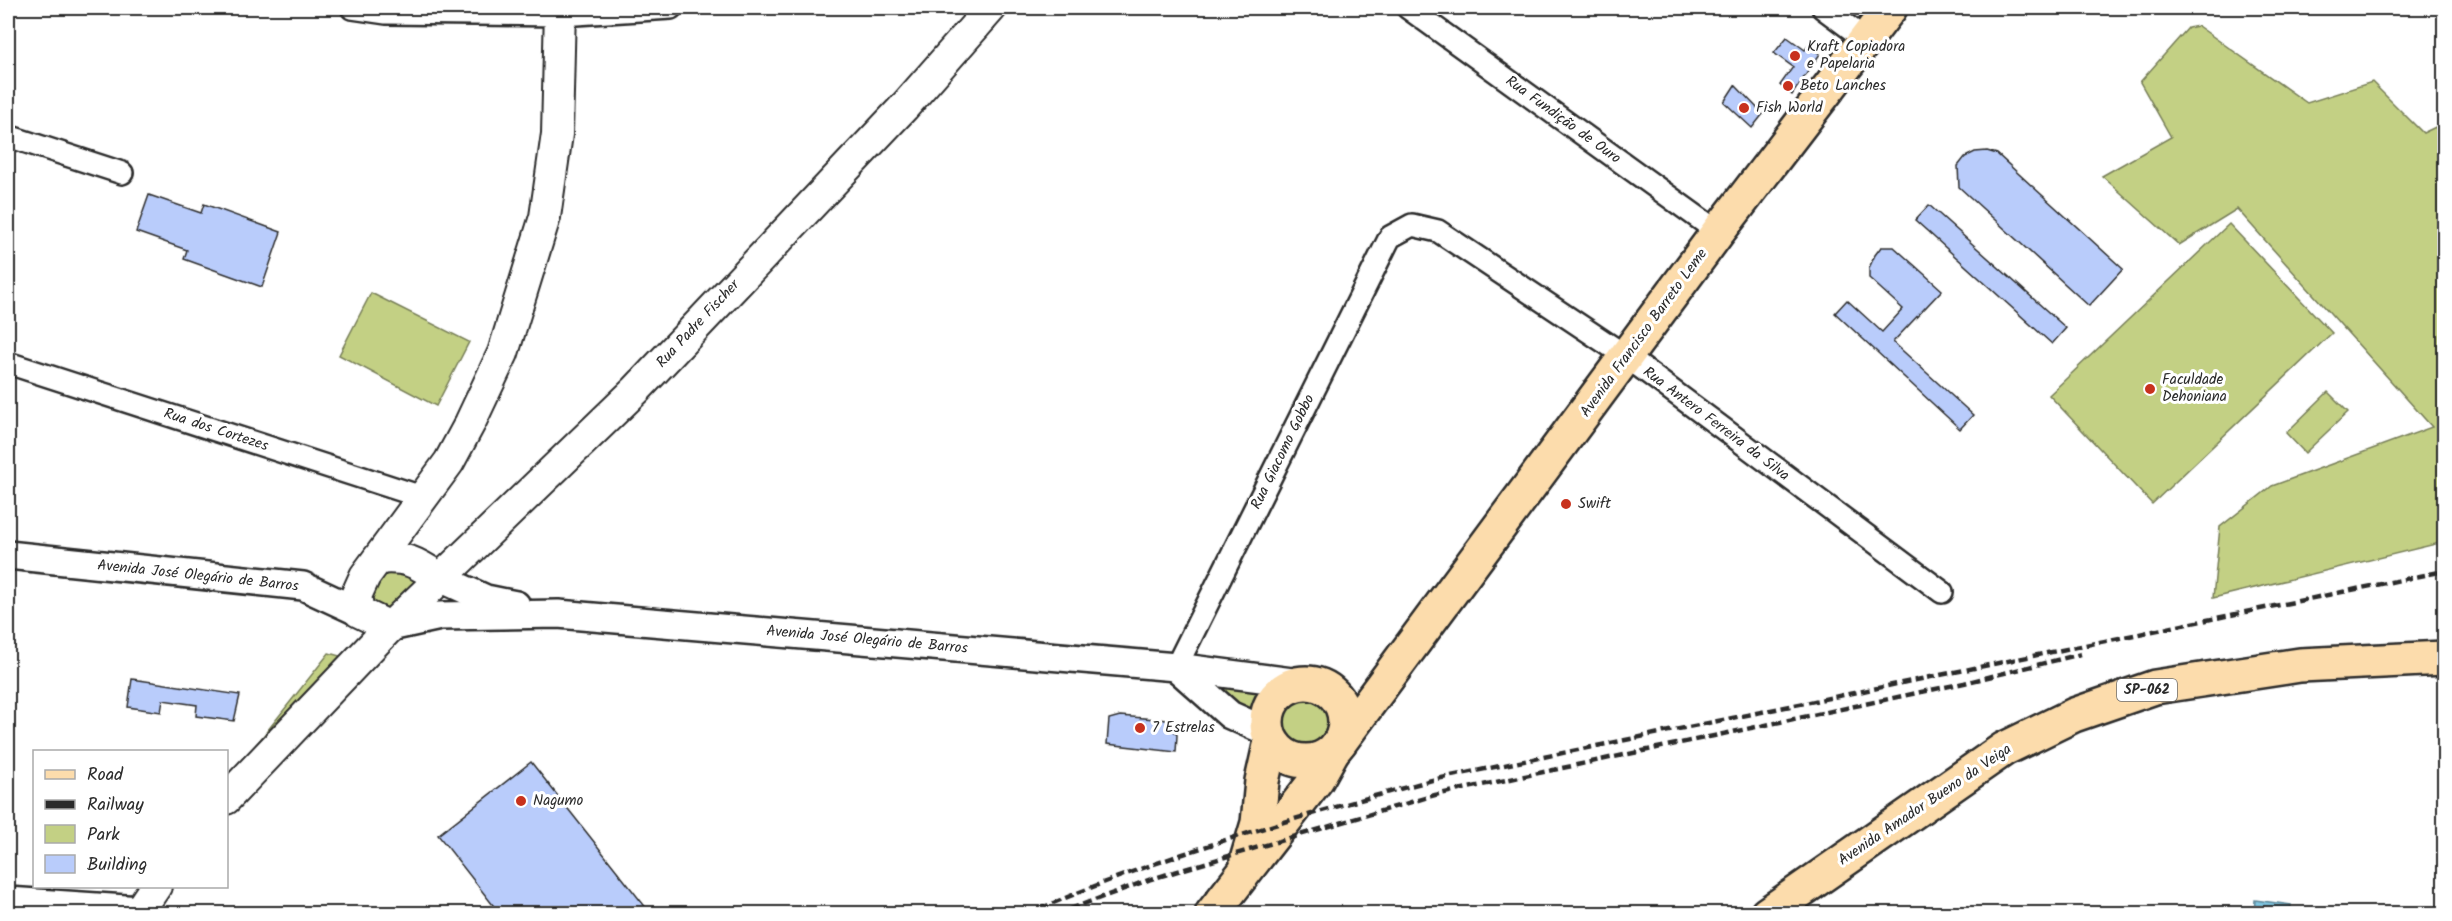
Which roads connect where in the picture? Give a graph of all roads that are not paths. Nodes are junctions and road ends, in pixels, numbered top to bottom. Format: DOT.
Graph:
graph roads {
  1 [pos="352,8"];
  2 [pos="671,8"];
  3 [pos="991,8"];
  4 [pos="1408,8"];
  5 [pos="1823,8"];
  6 [pos="1890,8"];
  7 [pos="560,11"];
  8 [pos="1866,40"];
  9 [pos="8,136"];
  10 [pos="122,173"];
  11 [pos="1718,232"];
  12 [pos="1390,237"];
  13 [pos="1627,357"];
  14 [pos="8,363"];
  15 [pos="424,498"];
  16 [pos="8,555"];
  17 [pos="378,559"];
  18 [pos="440,578"];
  19 [pos="1942,592"];
  20 [pos="359,612"];
  21 [pos="558,614"];
  22 [pos="390,627"];
  23 [pos="2445,658"];
  24 [pos="1400,660"];
  25 [pos="2300,665"];
  26 [pos="1176,667"];
  27 [pos="2445,678"];
  28 [pos="1313,685"];
  29 [pos="1269,736"];
  30 [pos="1336,747"];
  31 [pos="228,797"];
  32 [pos="1242,873"];
  33 [pos="8,898"];
  34 [pos="145,902"];
  35 [pos="1212,914"];
  36 [pos="1767,914"];
  1 -- 7 [label="street"];
  2 -- 7 [label="street"];
  3 -- 18 [label="main road, Rua Padre Fischer"];
  4 -- 11 [label="street, Rua Fundição de Ouro"];
  5 -- 8 [label="street"];
  6 -- 8 [label="main road, Avenida Francisco Barreto Leme"];
  7 -- 15 [label="main road"];
  8 -- 11 [label="main road, Avenida Francisco Barreto Leme"];
  9 -- 10 [label="street"];
  11 -- 13 [label="main road, Avenida Francisco Barreto Leme"];
  12 -- 13 [label="street, Rua Antero Ferreira da Silva"];
  12 -- 26 [label="street, Rua Giacomo Gobbo"];
  13 -- 19 [label="street, Rua Antero Ferreira da Silva"];
  13 -- 24 [label="main road, Avenida Francisco Barreto Leme"];
  14 -- 15 [label="street, Rua dos Cortezes"];
  15 -- 17 [label="main road"];
  16 -- 20 [label="street, Avenida José Olegário de Barros"];
  17 -- 18 [label="main road, Avenida José Olegário de Barros"];
  17 -- 20 [label="main road"];
  18 -- 21 [label="street, Avenida José Olegário de Barros"];
  18 -- 22 [label="main road, Rua Padre Fischer"];
  20 -- 22 [label="main road, Avenida José Olegário de Barros"];
  21 -- 22 [label="street, Avenida José Olegário de Barros"];
  21 -- 26 [label="street, Avenida José Olegário de Barros"];
  22 -- 31 [label="main road, Rua Padre Fischer"];
  23 -- 25 [label="main road, Avenida Amador Bueno da Veiga / SP-062"];
  24 -- 28 [label="main road, Avenida Francisco Barreto Leme"];
  24 -- 30 [label="main road, Avenida Francisco Barreto Leme"];
  25 -- 27 [label="main road, Avenida Amador Bueno da Veiga / SP-062"];
  25 -- 36 [label="main road, Avenida Amador Bueno da Veiga / SP-062"];
  26 -- 28 [label="street, Avenida José Olegário de Barros"];
  26 -- 29 [label="street"];
  28 -- 29 [label="main road"];
  28 -- 30 [label="main road"];
  29 -- 30 [label="main road"];
  29 -- 32 [label="main road"];
  30 -- 32 [label="main road"];
  32 -- 35 [label="main road"];
  33 -- 34 [label="street"];
}
